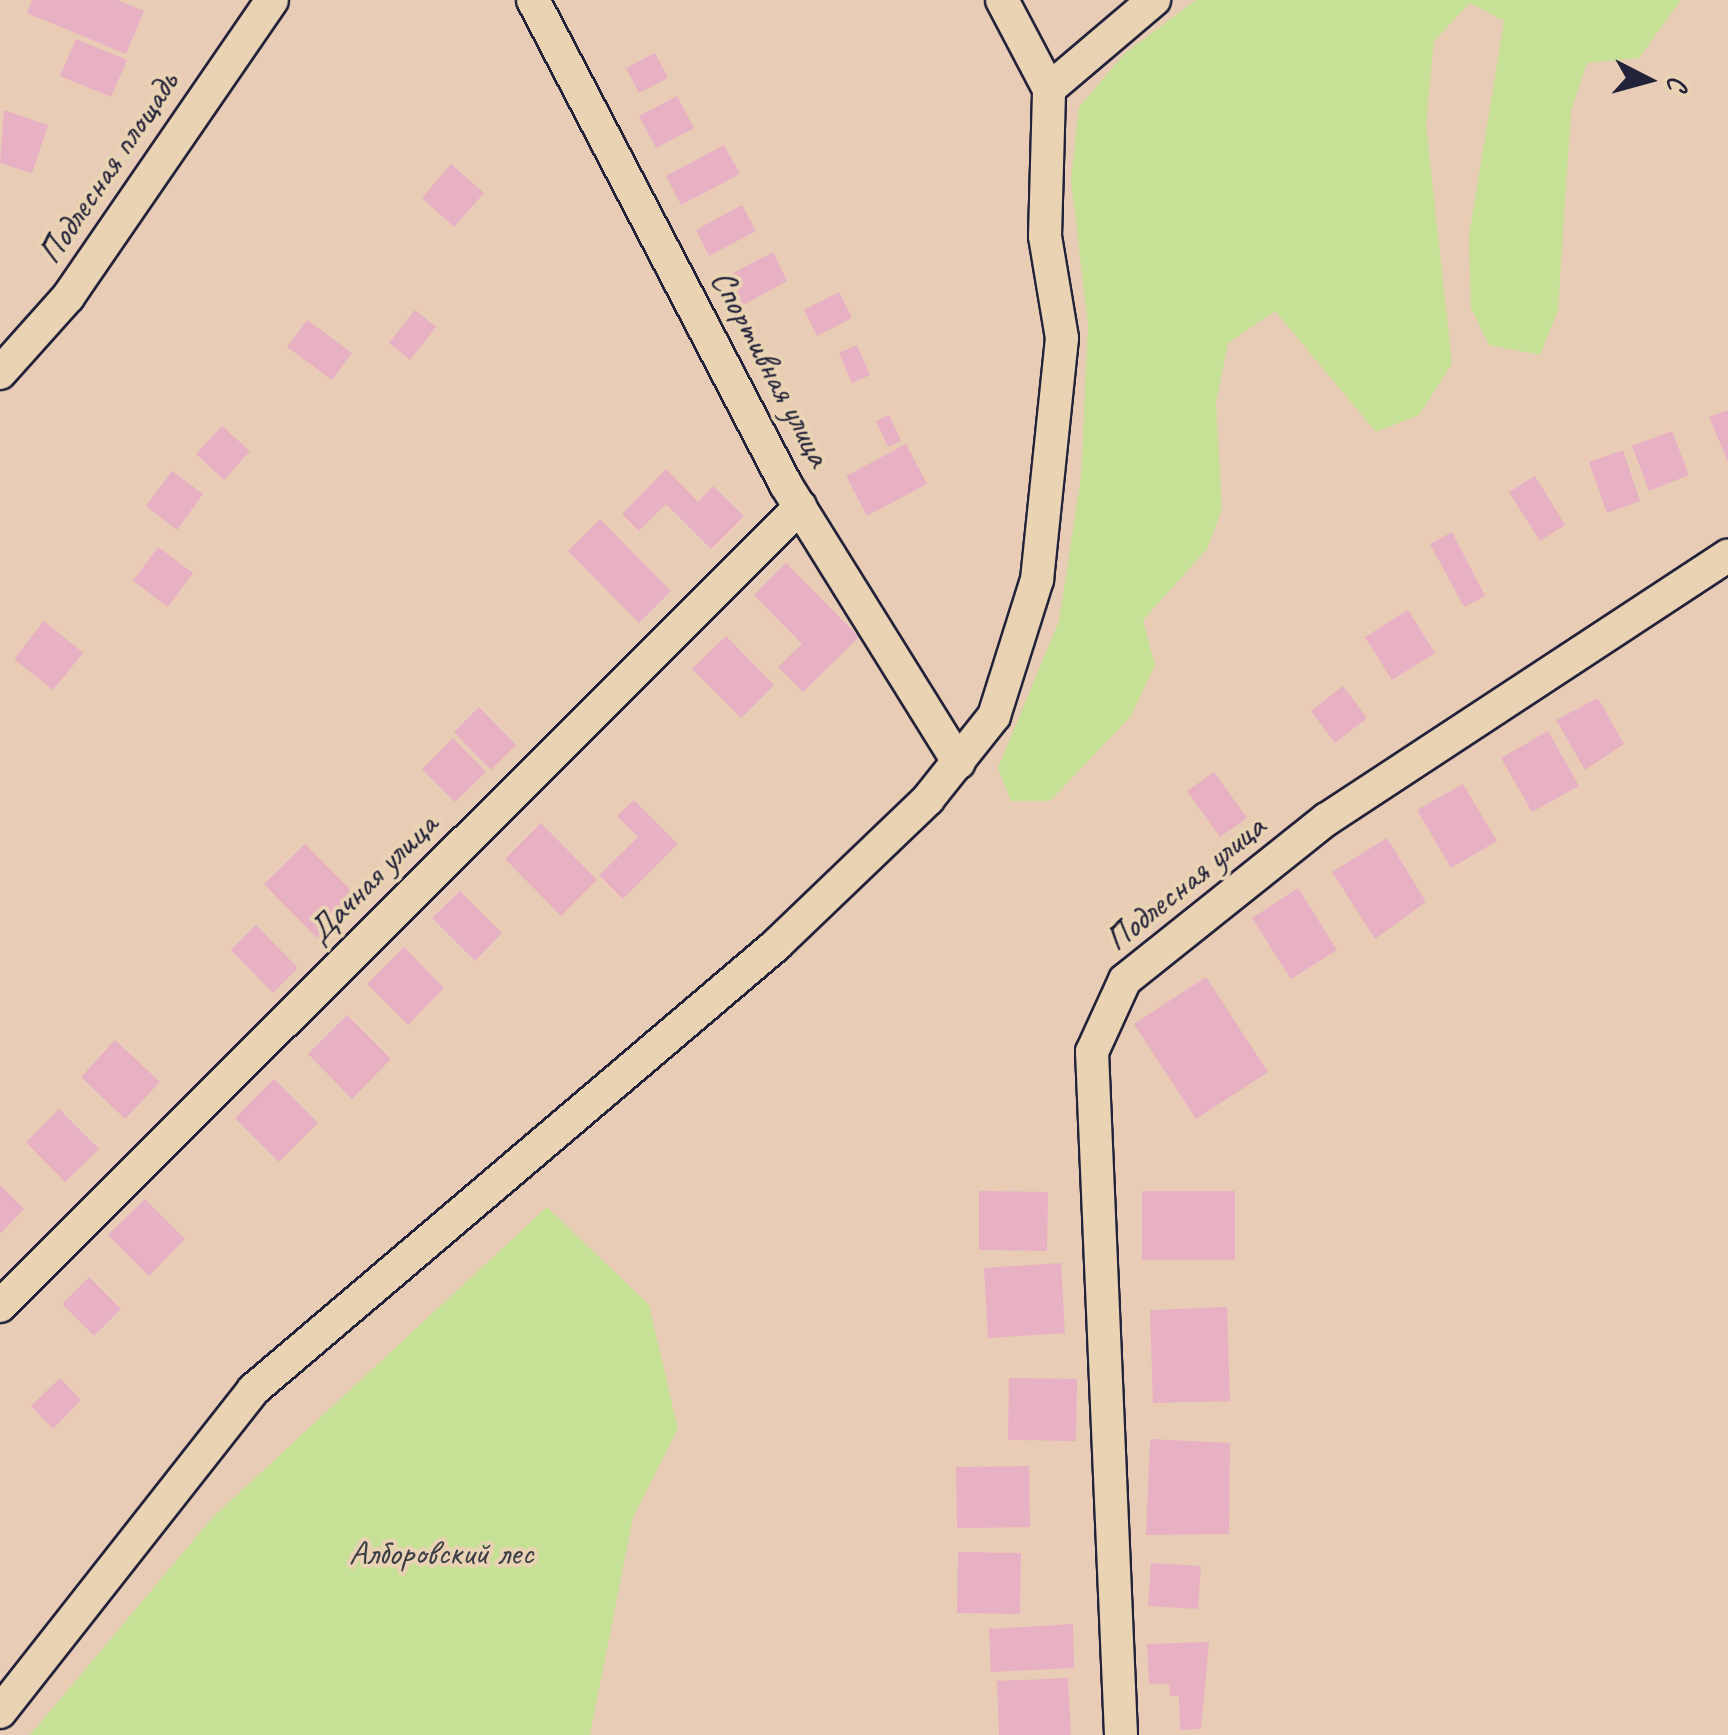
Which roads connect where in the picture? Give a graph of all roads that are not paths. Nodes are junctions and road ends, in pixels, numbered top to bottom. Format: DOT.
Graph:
graph roads {
  1 [pos="272,0"];
  2 [pos="533,0"];
  3 [pos="1002,0"];
  4 [pos="1154,0"];
  5 [pos="1050,89"];
  6 [pos="0,373"];
  7 [pos="800,507"];
  8 [pos="1728,556"];
  9 [pos="959,762"];
  10 [pos="0,1306"];
  11 [pos="0,1712"];
  12 [pos="1121,1735"];
  1 -- 6 [label="street, Подлесная площадь"];
  2 -- 7 [label="street, Спортивная улица"];
  3 -- 5 [label="street"];
  4 -- 5 [label="street"];
  5 -- 9 [label="street"];
  7 -- 9 [label="street, Спортивная улица"];
  7 -- 10 [label="street, Дачная улица"];
  8 -- 12 [label="street, Подлесная улица"];
  9 -- 11 [label="street"];
}
